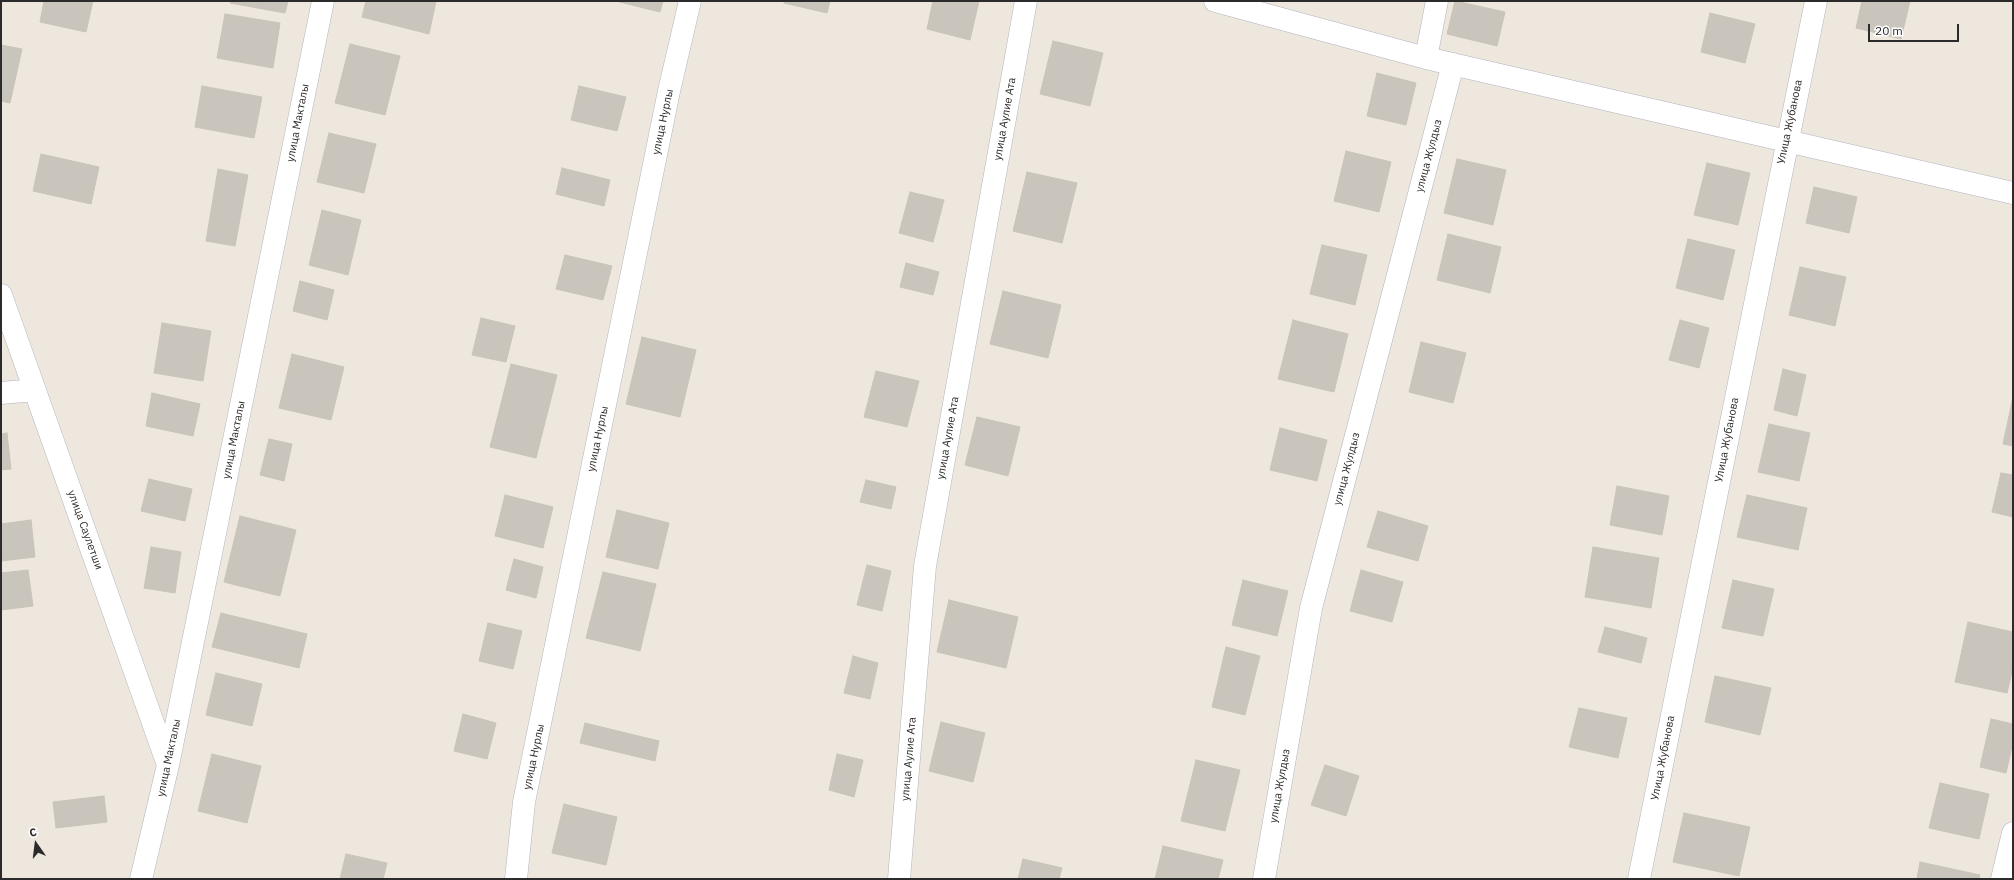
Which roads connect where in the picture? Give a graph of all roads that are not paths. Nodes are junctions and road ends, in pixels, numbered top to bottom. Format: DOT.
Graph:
graph roads {
  1 [pos="323,1"];
  2 [pos="690,1"];
  3 [pos="1026,1"];
  4 [pos="1215,1"];
  5 [pos="1437,1"];
  6 [pos="1816,1"];
  7 [pos="1426,58"];
  8 [pos="1453,64"];
  9 [pos="1786,142"];
  10 [pos="2013,193"];
  11 [pos="1,294"];
  12 [pos="35,390"];
  13 [pos="1,393"];
  14 [pos="168,765"];
  15 [pos="2013,833"];
  16 [pos="141,879"];
  17 [pos="516,879"];
  18 [pos="899,879"];
  19 [pos="1264,879"];
  20 [pos="1639,879"];
  21 [pos="2002,879"];
  1 -- 14 [label="street, улица Макталы"];
  2 -- 17 [label="street, улица Нурлы"];
  3 -- 18 [label="street, улица Аулие Ата"];
  4 -- 7 [label="street"];
  5 -- 7 [label="street"];
  6 -- 9 [label="street, Улица Жубанова"];
  7 -- 8 [label="street"];
  8 -- 9 [label="street"];
  8 -- 19 [label="street, улица Жулдыз"];
  9 -- 10 [label="street"];
  9 -- 20 [label="street, Улица Жубанова"];
  11 -- 12 [label="street, улица Саулетши"];
  12 -- 13 [label="street"];
  12 -- 14 [label="street, улица Саулетши"];
  14 -- 16 [label="street, улица Макталы"];
  15 -- 21 [label="street"];
}
